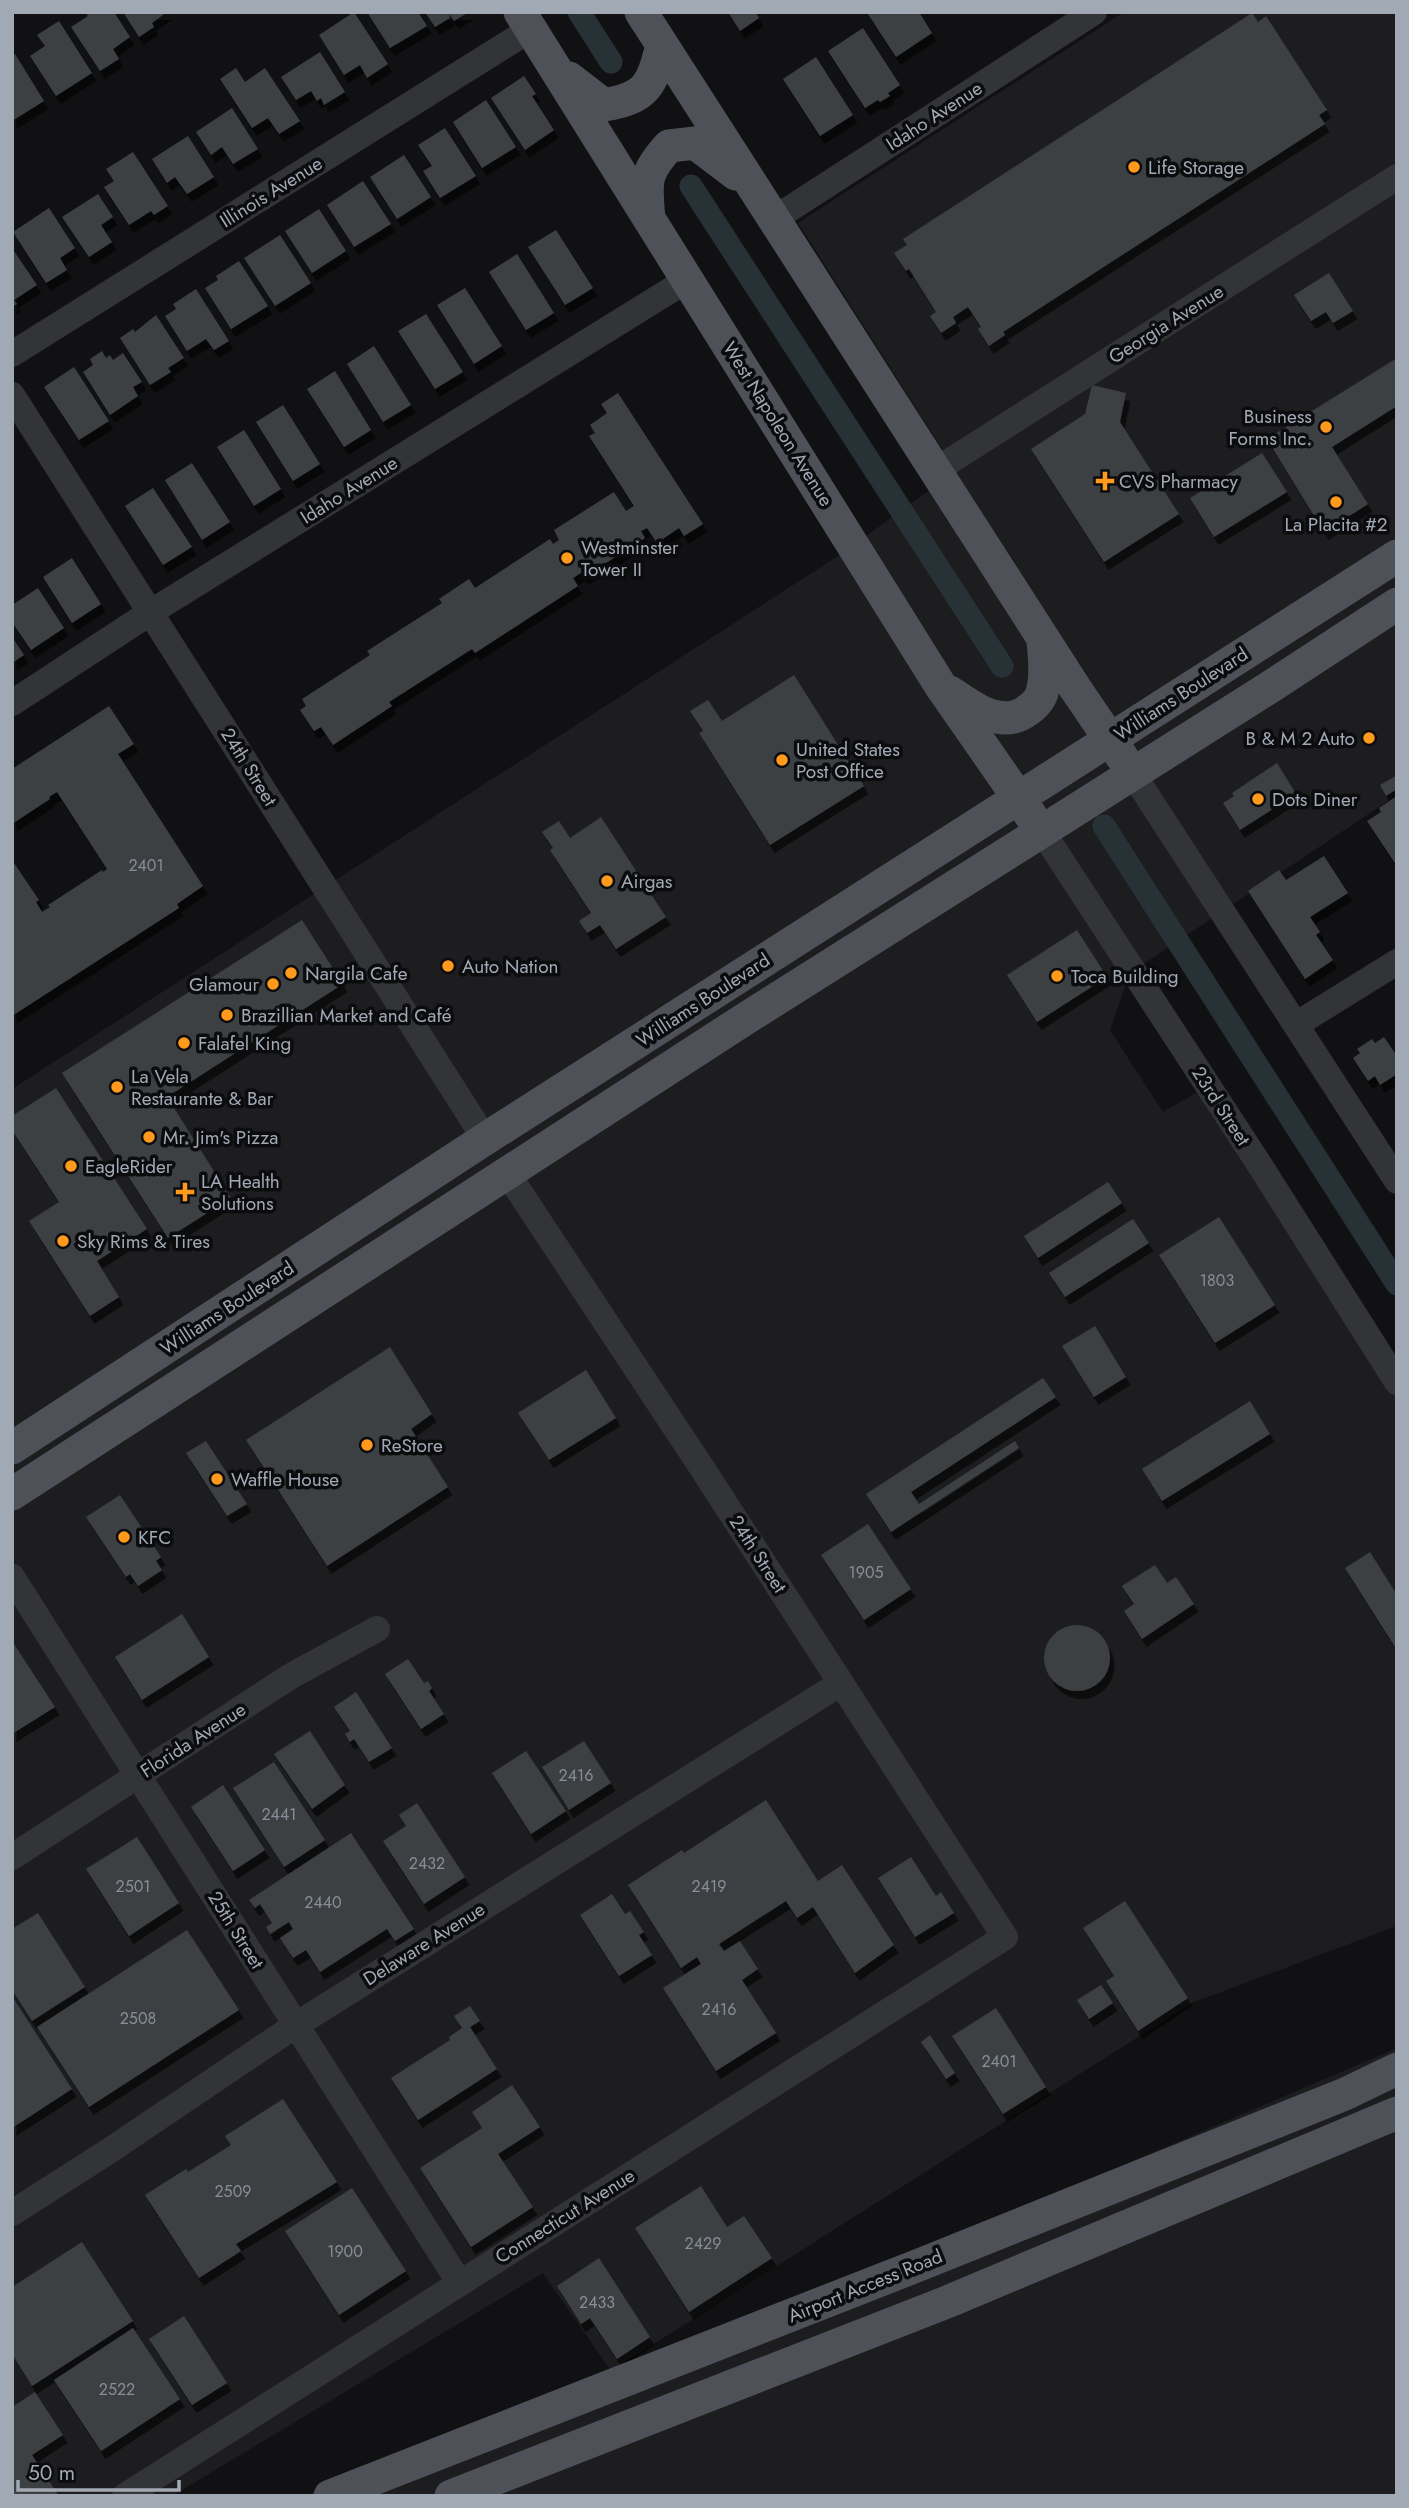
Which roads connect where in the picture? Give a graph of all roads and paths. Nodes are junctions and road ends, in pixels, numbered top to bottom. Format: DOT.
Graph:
graph roads {
  1 [pos="641,12"];
  2 [pos="1094,12"];
  3 [pos="525,21"];
  4 [pos="662,45"];
  5 [pos="553,65"];
  6 [pos="1397,177"];
  7 [pos="752,185"];
  8 [pos="649,219"];
  9 [pos="774,219"];
  10 [pos="687,280"];
  11 [pos="12,354"];
  12 [pos="12,395"];
  13 [pos="936,470"];
  14 [pos="1397,556"];
  15 [pos="1397,604"];
  16 [pos="151,612"];
  17 [pos="1042,634"];
  18 [pos="940,685"];
  19 [pos="12,702"];
  20 [pos="1110,740"];
  21 [pos="1133,774"];
  22 [pos="1018,799"];
  23 [pos="1042,831"];
  24 [pos="1397,962"];
  25 [pos="1297,1024"];
  26 [pos="565,1088"];
  27 [pos="485,1139"];
  28 [pos="507,1173"];
  29 [pos="1397,1181"];
  30 [pos="410,1235"];
  31 [pos="1397,1382"];
  32 [pos="12,1448"];
  33 [pos="12,1493"];
  34 [pos="12,1577"];
  35 [pos="377,1629"];
  36 [pos="841,1683"];
  37 [pos="138,1776"];
  38 [pos="12,1857"];
  39 [pos="1005,1937"];
  40 [pos="296,2025"];
  41 [pos="1397,2069"];
  42 [pos="1397,2113"];
  43 [pos="12,2213"];
  44 [pos="459,2282"];
  45 [pos="125,2496"];
  46 [pos="330,2496"];
  47 [pos="451,2496"];
  1 -- 4 [label="main road"];
  2 -- 9 [label="street, Idaho Avenue"];
  3 -- 5 [label="main road, West Napoleon Avenue"];
  3 -- 11 [label="street, Illinois Avenue"];
  4 -- 5 [label="main road"];
  4 -- 7 [label="main road"];
  5 -- 8 [label="main road, West Napoleon Avenue"];
  6 -- 13 [label="street, Georgia Avenue"];
  7 -- 8 [label="main road"];
  7 -- 9 [label="main road"];
  8 -- 10 [label="main road, West Napoleon Avenue"];
  9 -- 13 [label="main road"];
  10 -- 16 [label="street, Idaho Avenue"];
  10 -- 18 [label="main road, West Napoleon Avenue"];
  12 -- 16 [label="street, 24th Street"];
  13 -- 17 [label="main road"];
  14 -- 20 [label="main road, Williams Boulevard"];
  15 -- 21 [label="main road, Williams Boulevard"];
  16 -- 19 [label="street, Idaho Avenue"];
  16 -- 27 [label="street, 24th Street"];
  17 -- 18 [label="main road"];
  17 -- 20 [label="main road"];
  18 -- 22 [label="main road, West Napoleon Avenue"];
  20 -- 21 [label="main road"];
  20 -- 22 [label="main road, Williams Boulevard"];
  21 -- 23 [label="main road, Williams Boulevard"];
  21 -- 25 [label="street"];
  22 -- 23 [label="main road, West Napoleon Avenue"];
  22 -- 26 [label="main road, Williams Boulevard"];
  23 -- 28 [label="main road, Williams Boulevard"];
  23 -- 31 [label="street, 23rd Street"];
  24 -- 25 [label="street"];
  25 -- 29 [label="street"];
  26 -- 27 [label="main road, Williams Boulevard"];
  26 -- 28 [label="main road"];
  27 -- 30 [label="main road"];
  27 -- 32 [label="main road, Williams Boulevard"];
  28 -- 30 [label="main road, Williams Boulevard"];
  28 -- 36 [label="street, 24th Street"];
  30 -- 33 [label="main road, Williams Boulevard"];
  34 -- 37 [label="street, 25th Street"];
  35 -- 37 [label="street, Florida Avenue"];
  36 -- 39 [label="street, 24th Street"];
  36 -- 40 [label="street, Delaware Avenue"];
  37 -- 38 [label="street, Florida Avenue"];
  37 -- 40 [label="street, 25th Street"];
  39 -- 44 [label="street, Connecticut Avenue"];
  40 -- 43 [label="street, Delaware Avenue"];
  40 -- 44 [label="street, 25th Street"];
  41 -- 46 [label="main road, Airport Access Road"];
  42 -- 47 [label="main road"];
  44 -- 45 [label="street, Connecticut Avenue"];
}
